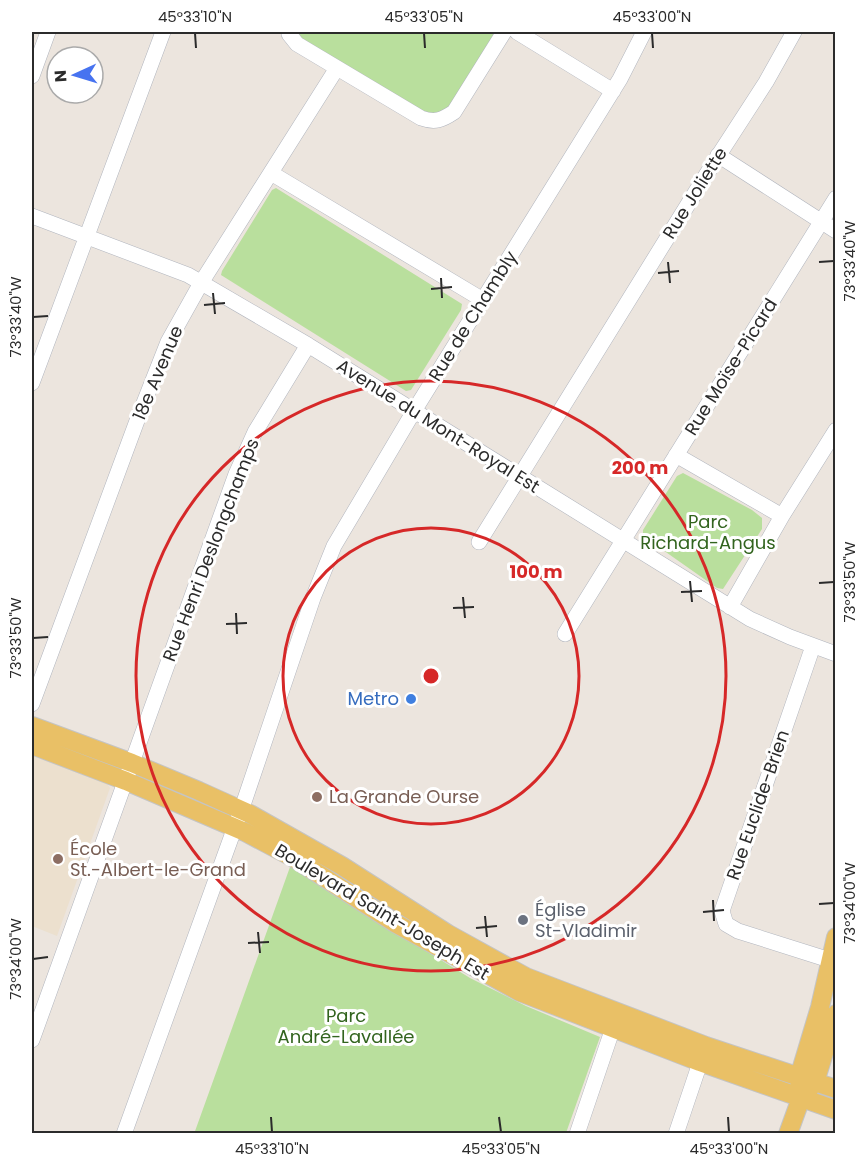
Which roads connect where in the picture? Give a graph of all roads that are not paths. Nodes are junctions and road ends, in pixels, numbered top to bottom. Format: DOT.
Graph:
graph roads {
  1 [pos="48,32"];
  2 [pos="163,32"];
  3 [pos="290,32"];
  4 [pos="504,32"];
  5 [pos="517,32"];
  6 [pos="644,32"];
  7 [pos="794,32"];
  8 [pos="337,68"];
  9 [pos="32,76"];
  10 [pos="613,91"];
  11 [pos="718,155"];
  12 [pos="271,172"];
  13 [pos="836,198"];
  14 [pos="32,216"];
  15 [pos="821,222"];
  16 [pos="836,231"];
  17 [pos="86,237"];
  18 [pos="201,283"];
  19 [pos="483,300"];
  20 [pos="308,345"];
  21 [pos="32,383"];
  22 [pos="414,411"];
  23 [pos="836,430"];
  24 [pos="676,455"];
  25 [pos="520,476"];
  26 [pos="782,516"];
  27 [pos="624,541"];
  28 [pos="479,542"];
  29 [pos="730,607"];
  30 [pos="565,634"];
  31 [pos="813,646"];
  32 [pos="836,654"];
  33 [pos="32,704"];
  34 [pos="32,726"];
  35 [pos="32,745"];
  36 [pos="132,763"];
  37 [pos="126,781"];
  38 [pos="241,809"];
  39 [pos="235,827"];
  40 [pos="836,937"];
  41 [pos="833,961"];
  42 [pos="836,1014"];
  43 [pos="616,1022"];
  44 [pos="32,1041"];
  45 [pos="703,1054"];
  46 [pos="807,1080"];
  47 [pos="836,1089"];
  48 [pos="801,1098"];
  49 [pos="836,1110"];
  50 [pos="123,1134"];
  51 [pos="577,1134"];
  52 [pos="676,1134"];
  53 [pos="788,1134"];
  1 -- 9 [label="street"];
  2 -- 17 [label="street"];
  3 -- 8 [label="street"];
  4 -- 8 [label="street"];
  5 -- 10 [label="street"];
  6 -- 10 [label="street, Rue de Chambly"];
  7 -- 11 [label="street, Rue Joliette"];
  8 -- 12 [label="street, 18e Avenue"];
  10 -- 19 [label="street, Rue de Chambly"];
  11 -- 15 [label="street"];
  11 -- 25 [label="street, Rue Joliette"];
  12 -- 18 [label="street, 18e Avenue"];
  12 -- 19 [label="street"];
  13 -- 15 [label="street, Rue Moïse-Picard"];
  14 -- 17 [label="street, Avenue du Mont-Royal Est"];
  15 -- 16 [label="street"];
  15 -- 24 [label="street, Rue Moïse-Picard"];
  17 -- 18 [label="street, Avenue du Mont-Royal Est"];
  17 -- 21 [label="street"];
  18 -- 20 [label="street, Avenue du Mont-Royal Est"];
  18 -- 33 [label="street, 18e Avenue"];
  19 -- 22 [label="street, Rue de Chambly"];
  20 -- 22 [label="street, Avenue du Mont-Royal Est"];
  20 -- 36 [label="street, Rue Henri Deslongchamps"];
  22 -- 25 [label="street, Avenue du Mont-Royal Est"];
  22 -- 38 [label="street, Rue de Chambly"];
  23 -- 26 [label="street"];
  24 -- 26 [label="street"];
  24 -- 27 [label="street, Rue Moïse-Picard"];
  25 -- 27 [label="street, Avenue du Mont-Royal Est"];
  25 -- 28 [label="street, Rue Joliette"];
  26 -- 29 [label="street"];
  27 -- 29 [label="street, Avenue du Mont-Royal Est"];
  27 -- 30 [label="street, Rue Moïse-Picard"];
  29 -- 31 [label="street, Avenue du Mont-Royal Est"];
  31 -- 32 [label="street, Avenue du Mont-Royal Est"];
  31 -- 41 [label="street, Rue Euclide-Brien"];
  34 -- 36 [label="main road, Boulevard Saint-Joseph Est"];
  35 -- 37 [label="main road, Boulevard Saint-Joseph Est"];
  36 -- 37 [label="street, Rue Henri Deslongchamps"];
  36 -- 38 [label="main road, Boulevard Saint-Joseph Est"];
  37 -- 39 [label="main road, Boulevard Saint-Joseph Est"];
  37 -- 44 [label="street, Rue Henri Deslongchamps"];
  38 -- 39 [label="street, Rue de Chambly"];
  38 -- 43 [label="main road, Boulevard Saint-Joseph Est"];
  39 -- 43 [label="main road, Boulevard Saint-Joseph Est"];
  39 -- 50 [label="street, Rue de Chambly"];
  40 -- 41 [label="main road"];
  41 -- 46 [label="main road"];
  42 -- 46 [label="main road"];
  43 -- 45 [label="main road, Boulevard Saint-Joseph Est"];
  43 -- 51 [label="street"];
  45 -- 46 [label="main road, Boulevard Saint-Joseph Est"];
  45 -- 48 [label="main road, Boulevard Saint-Joseph Est"];
  45 -- 52 [label="street"];
  46 -- 47 [label="main road, Boulevard Saint-Joseph Est"];
  46 -- 48 [label="main road"];
  48 -- 49 [label="main road, Boulevard Saint-Joseph Est"];
  48 -- 53 [label="main road"];
}
